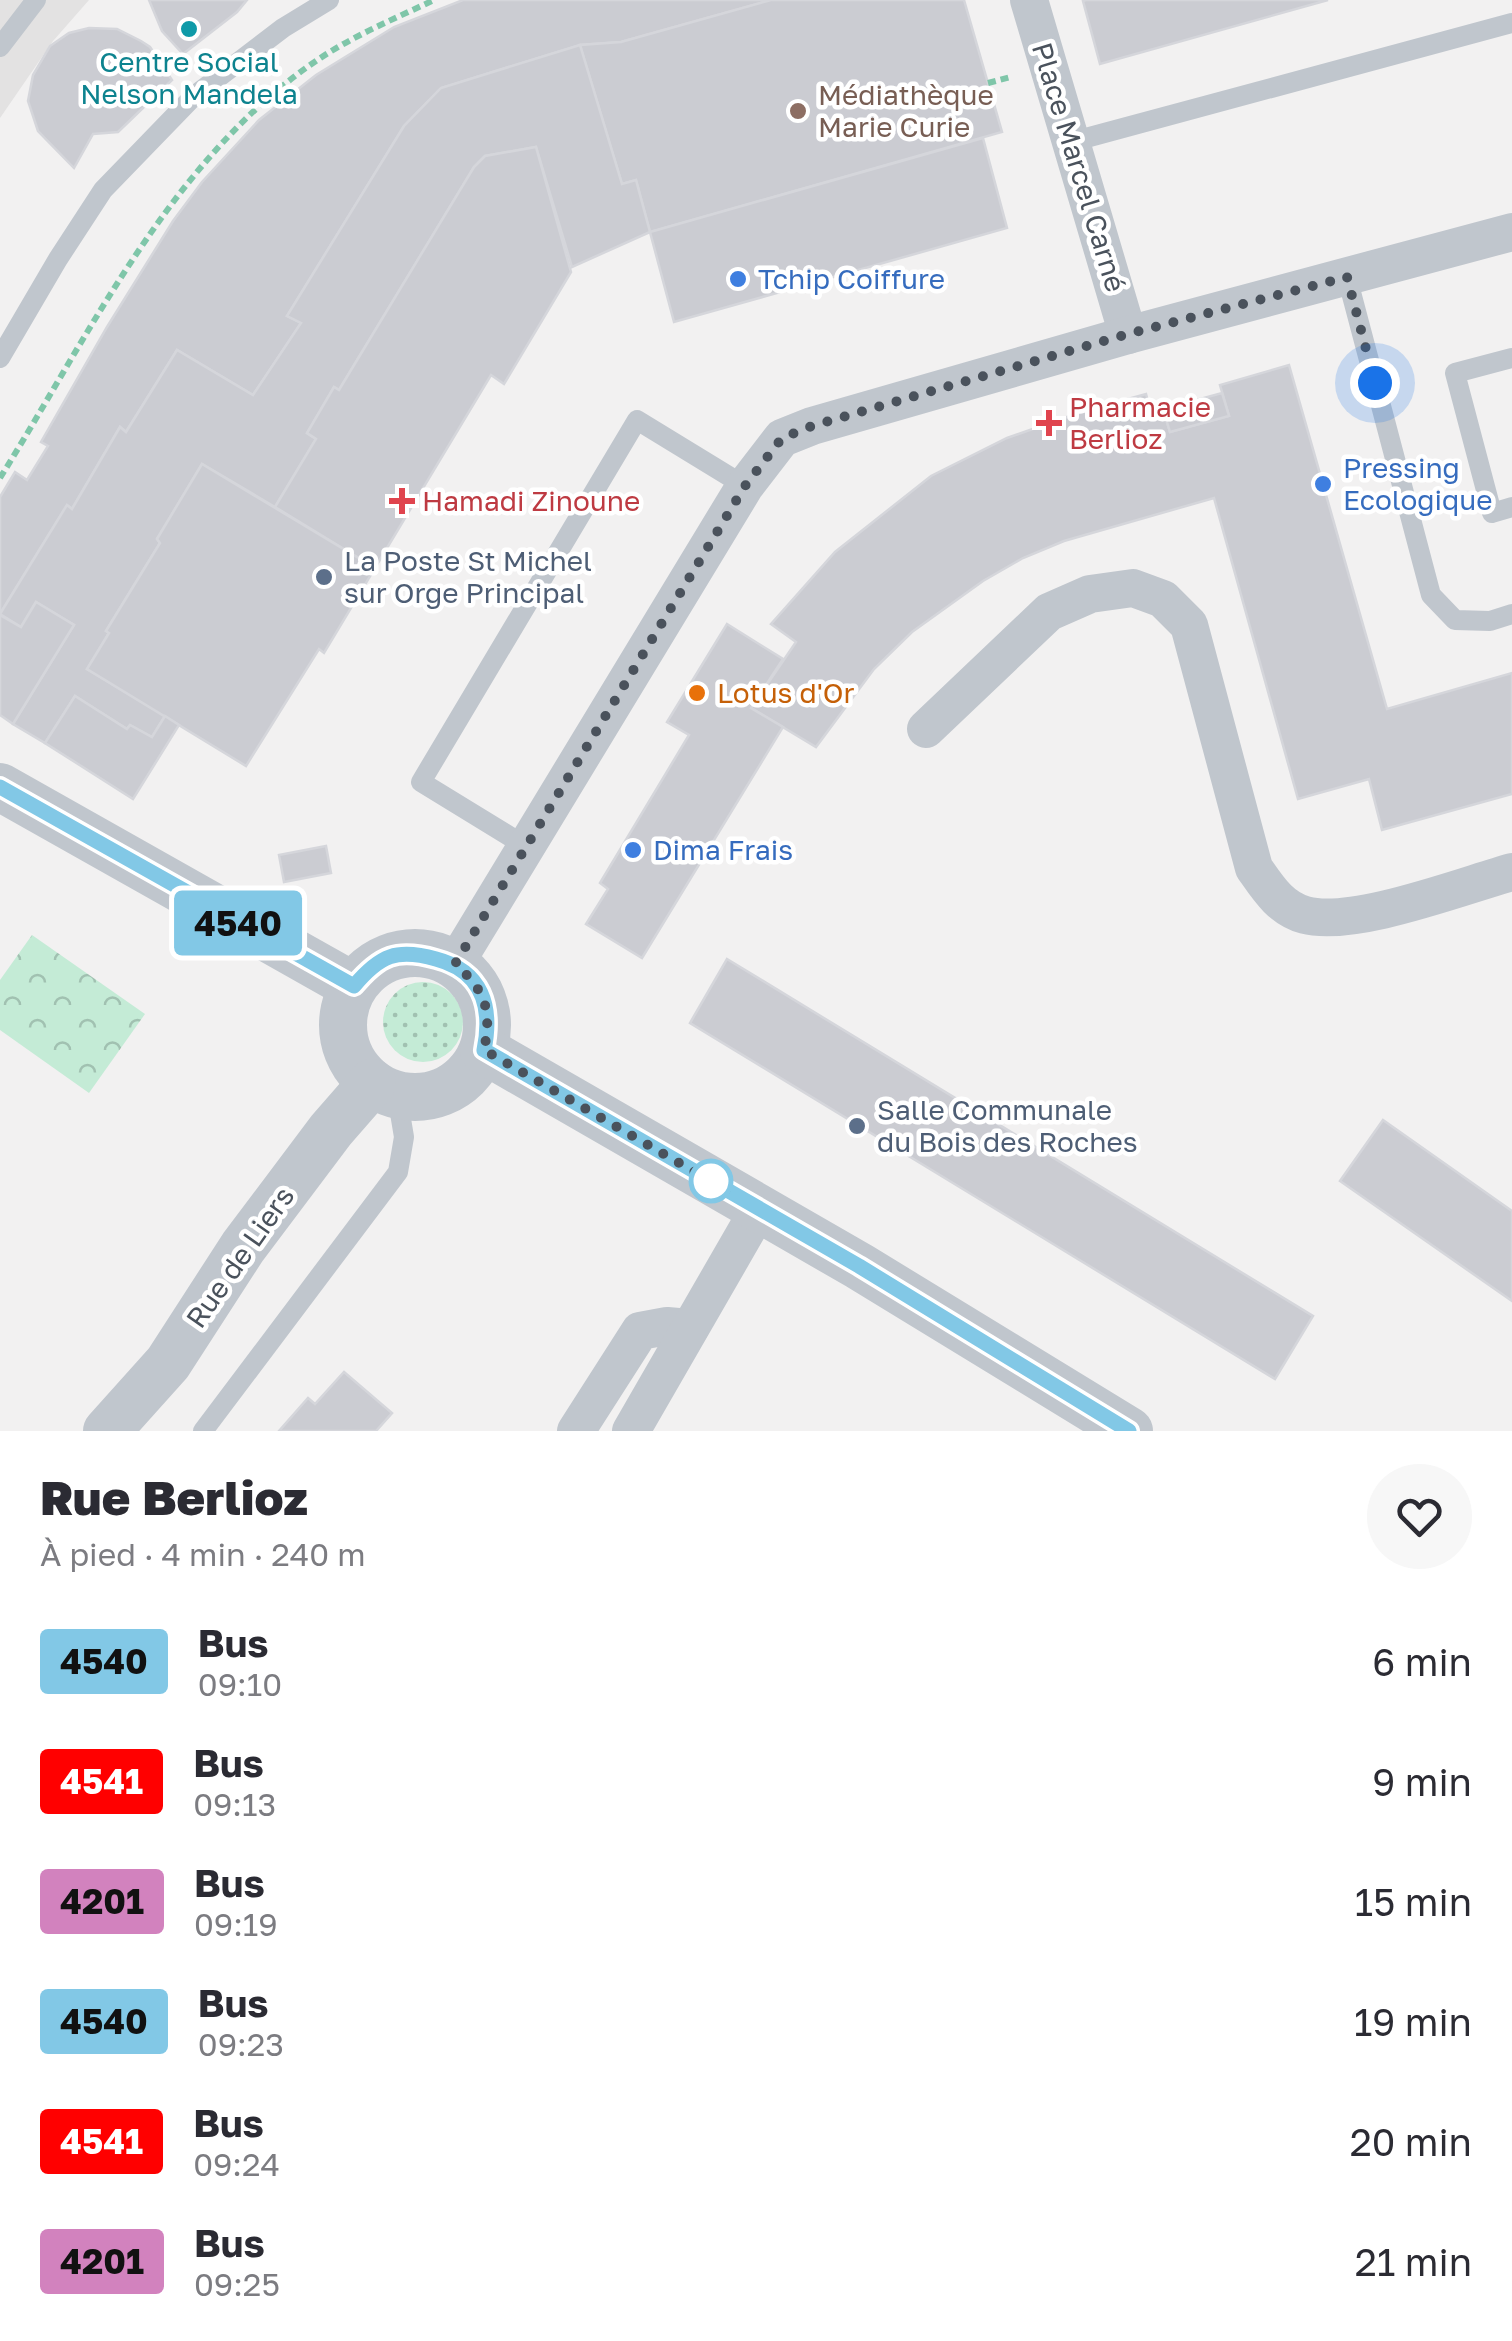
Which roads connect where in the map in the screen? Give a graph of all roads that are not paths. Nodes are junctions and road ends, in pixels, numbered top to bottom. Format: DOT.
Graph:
graph roads {
  1 [pos="36,0"];
  2 [pos="329,0"];
  3 [pos="1028,0"];
  4 [pos="1512,23"];
  5 [pos="0,47"];
  6 [pos="1071,142"];
  7 [pos="1512,232"];
  8 [pos="1347,277"];
  9 [pos="1128,334"];
  10 [pos="0,358"];
  11 [pos="1512,358"];
  12 [pos="745,486"];
  13 [pos="1512,507"];
  14 [pos="1512,614"];
  15 [pos="926,729"];
  16 [pos="0,787"];
  17 [pos="527,847"];
  18 [pos="1512,872"];
  19 [pos="455,964"];
  20 [pos="354,986"];
  21 [pos="484,1050"];
  22 [pos="384,1089"];
  23 [pos="759,1209"];
  24 [pos="690,1328"];
  25 [pos="1098,1423"];
  26 [pos="107,1431"];
  27 [pos="203,1431"];
  28 [pos="576,1431"];
  29 [pos="630,1431"];
  1 -- 5 [label="lane"];
  2 -- 10 [label="lane"];
  3 -- 6 [label="street, Place Marcel Carné"];
  4 -- 6 [label="lane"];
  6 -- 9 [label="street, Place Marcel Carné"];
  7 -- 8 [label="street"];
  8 -- 9 [label="street"];
  8 -- 14 [label="lane"];
  9 -- 12 [label="street"];
  11 -- 13 [label="lane"];
  12 -- 17 [label="street"];
  12 -- 17 [label="lane"];
  15 -- 18 [label="street"];
  16 -- 20 [label="street"];
  17 -- 19 [label="street"];
  19 -- 20 [label="street"];
  19 -- 21 [label="street"];
  20 -- 22 [label="street"];
  21 -- 22 [label="street"];
  21 -- 23 [label="street"];
  22 -- 26 [label="street, Rue de Liers"];
  22 -- 27 [label="lane"];
  23 -- 24 [label="street"];
  23 -- 25 [label="street"];
  24 -- 28 [label="street"];
  24 -- 29 [label="street"];
}
